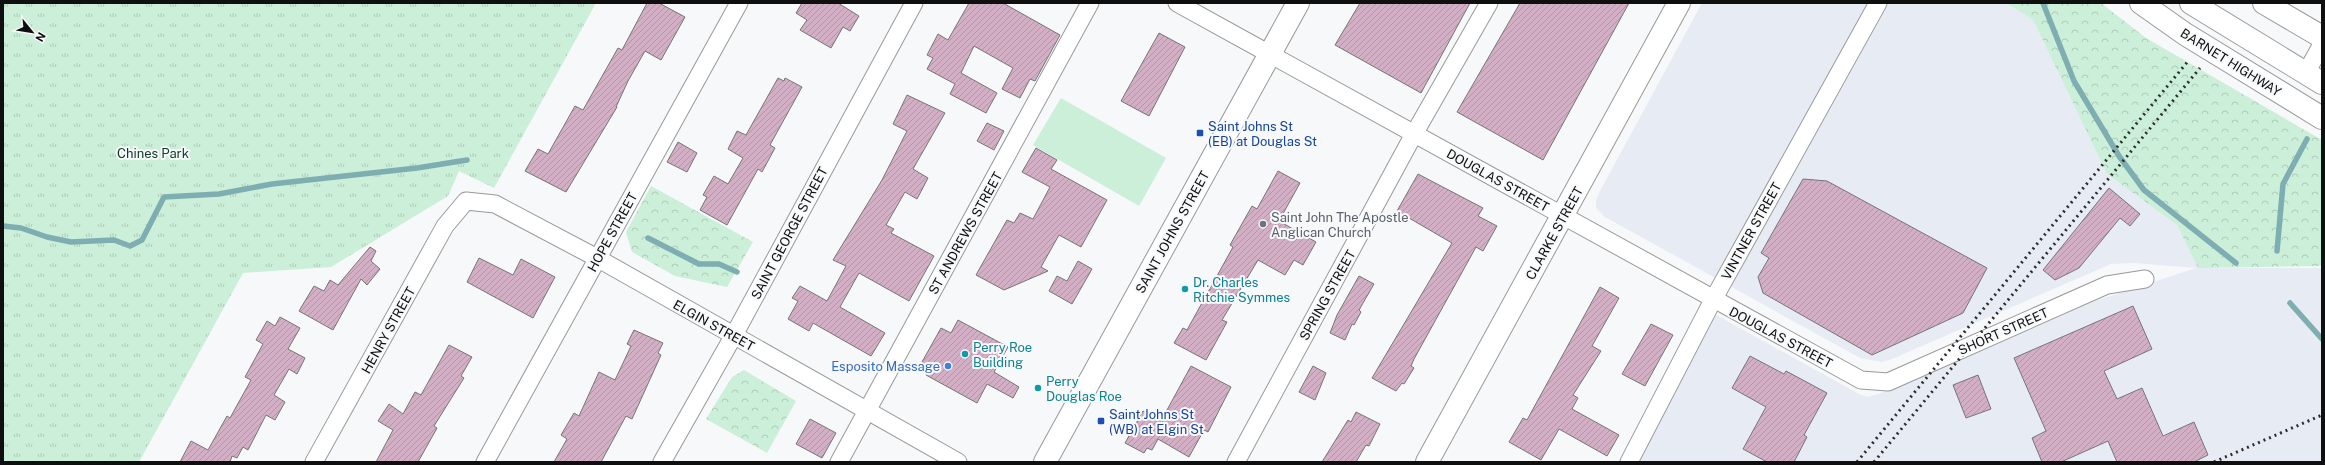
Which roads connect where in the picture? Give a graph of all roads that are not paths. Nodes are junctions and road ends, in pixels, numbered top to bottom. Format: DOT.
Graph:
graph roads {
  1 [pos="739,3"];
  2 [pos="914,3"];
  3 [pos="1090,3"];
  4 [pos="1177,3"];
  5 [pos="1298,3"];
  6 [pos="1489,3"];
  7 [pos="1679,3"];
  8 [pos="1878,3"];
  9 [pos="2141,3"];
  10 [pos="2191,3"];
  11 [pos="2264,3"];
  12 [pos="2322,37"];
  13 [pos="2322,44"];
  14 [pos="1269,56"];
  15 [pos="2314,78"];
  16 [pos="2322,118"];
  17 [pos="1414,134"];
  18 [pos="466,201"];
  19 [pos="1563,216"];
  20 [pos="597,258"];
  21 [pos="2145,279"];
  22 [pos="1713,300"];
  23 [pos="734,335"];
  24 [pos="1861,380"];
  25 [pos="868,411"];
  26 [pos="314,462"];
  27 [pos="485,462"];
  28 [pos="662,462"];
  29 [pos="839,462"];
  30 [pos="958,462"];
  31 [pos="1045,462"];
  32 [pos="1236,462"];
  33 [pos="1427,462"];
  34 [pos="1628,462"];
  1 -- 20 [label="street, HOPE STREET"];
  2 -- 23 [label="street, SAINT GEORGE STREET"];
  3 -- 25 [label="street, ST ANDREWS STREET"];
  4 -- 14 [label="street, DOUGLAS STREET"];
  5 -- 14 [label="main road, SAINT JOHNS STREET"];
  6 -- 17 [label="street, SPRING STREET"];
  7 -- 19 [label="main road, CLARKE STREET"];
  8 -- 22 [label="street, VINTNER STREET"];
  9 -- 16 [label="main road, BARNET HIGHWAY"];
  10 -- 15 [label="main road"];
  11 -- 12 [label="main road"];
  13 -- 15 [label="street"];
  14 -- 17 [label="street, DOUGLAS STREET"];
  14 -- 31 [label="main road, SAINT JOHNS STREET"];
  17 -- 19 [label="street, DOUGLAS STREET"];
  17 -- 32 [label="street, SPRING STREET"];
  18 -- 20 [label="street, ELGIN STREET"];
  18 -- 26 [label="street, HENRY STREET"];
  19 -- 22 [label="street, DOUGLAS STREET"];
  19 -- 33 [label="main road, CLARKE STREET"];
  20 -- 23 [label="street, ELGIN STREET"];
  20 -- 27 [label="street, HOPE STREET"];
  21 -- 24 [label="street, SHORT STREET"];
  22 -- 24 [label="street, DOUGLAS STREET"];
  22 -- 34 [label="street, VINTNER STREET"];
  23 -- 25 [label="street, ELGIN STREET"];
  23 -- 28 [label="street, SAINT GEORGE STREET"];
  25 -- 29 [label="street, ST ANDREWS STREET"];
  25 -- 30 [label="street, ELGIN STREET"];
}
